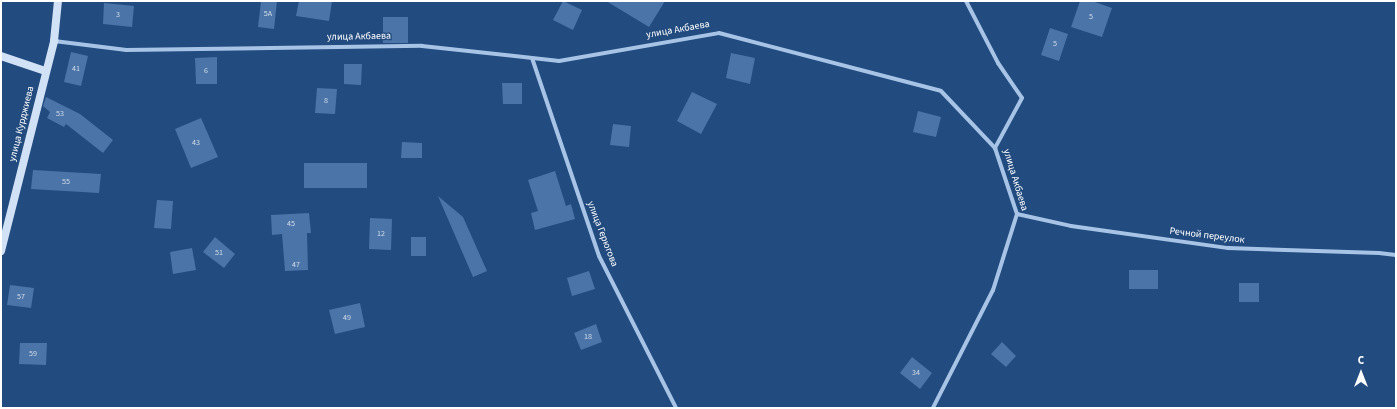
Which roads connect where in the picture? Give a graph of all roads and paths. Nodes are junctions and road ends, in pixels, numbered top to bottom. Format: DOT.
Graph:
graph roads {
  1 [pos="58,1"];
  2 [pos="966,1"];
  3 [pos="54,41"];
  4 [pos="1,56"];
  5 [pos="532,58"];
  6 [pos="45,71"];
  7 [pos="995,148"];
  8 [pos="1017,214"];
  9 [pos="1,251"];
  10 [pos="1396,255"];
  11 [pos="676,408"];
  12 [pos="933,408"];
  1 -- 3 [label="street, улица Курджиева"];
  2 -- 7 [label="street"];
  3 -- 5 [label="street, улица Акбаева"];
  3 -- 6 [label="street, улица Курджиева"];
  4 -- 6 [label="street"];
  5 -- 7 [label="street, улица Акбаева"];
  5 -- 11 [label="street, улица Герюгова"];
  6 -- 9 [label="street, улица Курджиева"];
  7 -- 8 [label="street, улица Акбаева"];
  8 -- 10 [label="street, Речной переулок"];
  8 -- 12 [label="street, улица Акбаева"];
}
